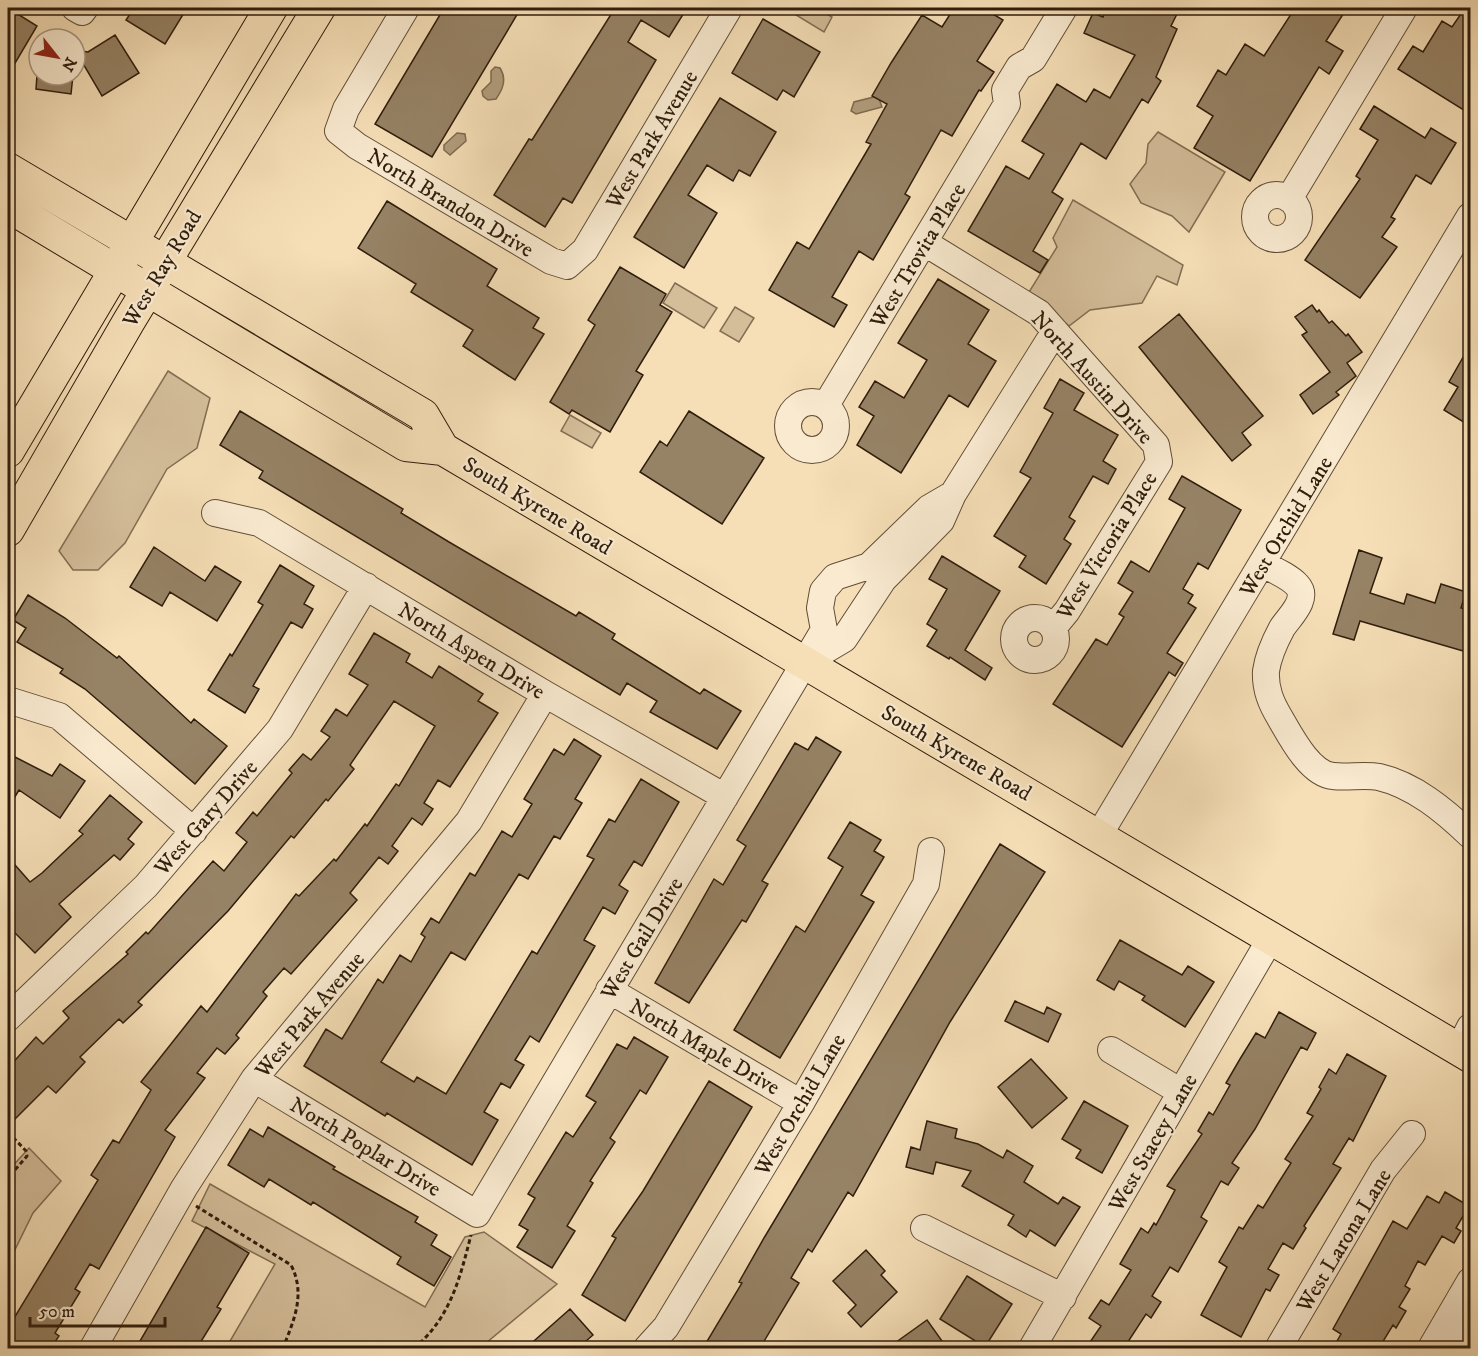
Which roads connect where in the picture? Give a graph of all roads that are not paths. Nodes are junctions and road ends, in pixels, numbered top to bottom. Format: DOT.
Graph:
graph roads {
  1 [pos="272,8"];
  2 [pos="319,8"];
  3 [pos="406,8"];
  4 [pos="729,8"];
  5 [pos="1064,8"];
  6 [pos="1404,8"];
  7 [pos="8,169"];
  8 [pos="1289,199"];
  9 [pos="8,206"];
  10 [pos="1470,216"];
  11 [pos="129,243"];
  12 [pos="925,243"];
  13 [pos="164,263"];
  14 [pos="567,266"];
  15 [pos="113,271"];
  16 [pos="147,291"];
  17 [pos="1054,331"];
  18 [pos="826,405"];
  19 [pos="443,449"];
  20 [pos="8,451"];
  21 [pos="1159,462"];
  22 [pos="215,513"];
  23 [pos="8,530"];
  24 [pos="1262,564"];
  25 [pos="876,573"];
  26 [pos="366,586"];
  27 [pos="1053,628"];
  28 [pos="804,663"];
  29 [pos="545,694"];
  30 [pos="8,700"];
  31 [pos="725,797"];
  32 [pos="194,831"];
  33 [pos="1099,835"];
  34 [pos="1470,835"];
  35 [pos="931,851"];
  36 [pos="1272,936"];
  37 [pos="609,990"];
  38 [pos="10,1011"];
  39 [pos="1467,1044"];
  40 [pos="1111,1050"];
  41 [pos="254,1079"];
  42 [pos="1181,1092"];
  43 [pos="801,1102"];
  44 [pos="1412,1134"];
  45 [pos="477,1214"];
  46 [pos="924,1228"];
  47 [pos="1470,1281"];
  48 [pos="1063,1297"];
  49 [pos="1470,1317"];
  50 [pos="93,1348"];
  51 [pos="647,1348"];
  52 [pos="1032,1348"];
  53 [pos="1282,1348"];
  54 [pos="1431,1348"];
  55 [pos="1452,1348"];
  1 -- 11 [label="main road, West Ray Road"];
  2 -- 13 [label="main road, West Ray Road"];
  3 -- 14 [label="street, North Brandon Drive"];
  4 -- 14 [label="street, West Park Avenue"];
  5 -- 12 [label="street, West Trovita Place"];
  6 -- 8 [label="street"];
  7 -- 11 [label="main road, South Kyrene Road"];
  9 -- 15 [label="main road, South Kyrene Road"];
  10 -- 24 [label="street, West Orchid Lane"];
  11 -- 13 [label="main road, South Kyrene Road"];
  11 -- 15 [label="main road, West Ray Road"];
  12 -- 17 [label="street, North Austin Drive"];
  12 -- 18 [label="street, West Trovita Place"];
  13 -- 16 [label="main road, West Ray Road"];
  13 -- 19 [label="main road, South Kyrene Road"];
  15 -- 16 [label="main road, South Kyrene Road"];
  15 -- 20 [label="main road, West Ray Road"];
  16 -- 19 [label="main road, South Kyrene Road"];
  16 -- 23 [label="main road, West Ray Road"];
  17 -- 21 [label="street, North Austin Drive"];
  17 -- 25 [label="street, West Gail Drive"];
  19 -- 28 [label="main road, South Kyrene Road"];
  21 -- 27 [label="street, West Victoria Place"];
  22 -- 26 [label="street, North Aspen Drive"];
  24 -- 33 [label="street, West Orchid Lane"];
  24 -- 34 [label="street"];
  25 -- 28 [label="street, West Gail Drive"];
  25 -- 28 [label="street, West Gail Drive"];
  26 -- 29 [label="street, North Aspen Drive"];
  26 -- 32 [label="street, West Gary Drive"];
  28 -- 31 [label="street, West Gail Drive"];
  28 -- 33 [label="main road, South Kyrene Road"];
  29 -- 31 [label="street, North Aspen Drive"];
  29 -- 41 [label="street, West Park Avenue"];
  30 -- 32 [label="street"];
  31 -- 37 [label="street, West Gail Drive"];
  32 -- 38 [label="street, West Gary Drive"];
  33 -- 36 [label="main road, South Kyrene Road"];
  35 -- 43 [label="street, West Orchid Lane"];
  36 -- 39 [label="main road, South Kyrene Road"];
  36 -- 42 [label="street, West Stacey Lane"];
  37 -- 43 [label="street, North Maple Drive"];
  37 -- 45 [label="street, West Gail Drive"];
  40 -- 42 [label="street"];
  41 -- 45 [label="street, North Poplar Drive"];
  41 -- 50 [label="street, West Park Avenue"];
  42 -- 48 [label="street, West Stacey Lane"];
  43 -- 51 [label="street, West Orchid Lane"];
  44 -- 53 [label="street, West Larona Lane"];
  46 -- 48 [label="street"];
  47 -- 54 [label="street"];
  48 -- 52 [label="street, West Stacey Lane"];
  49 -- 55 [label="street"];
}
